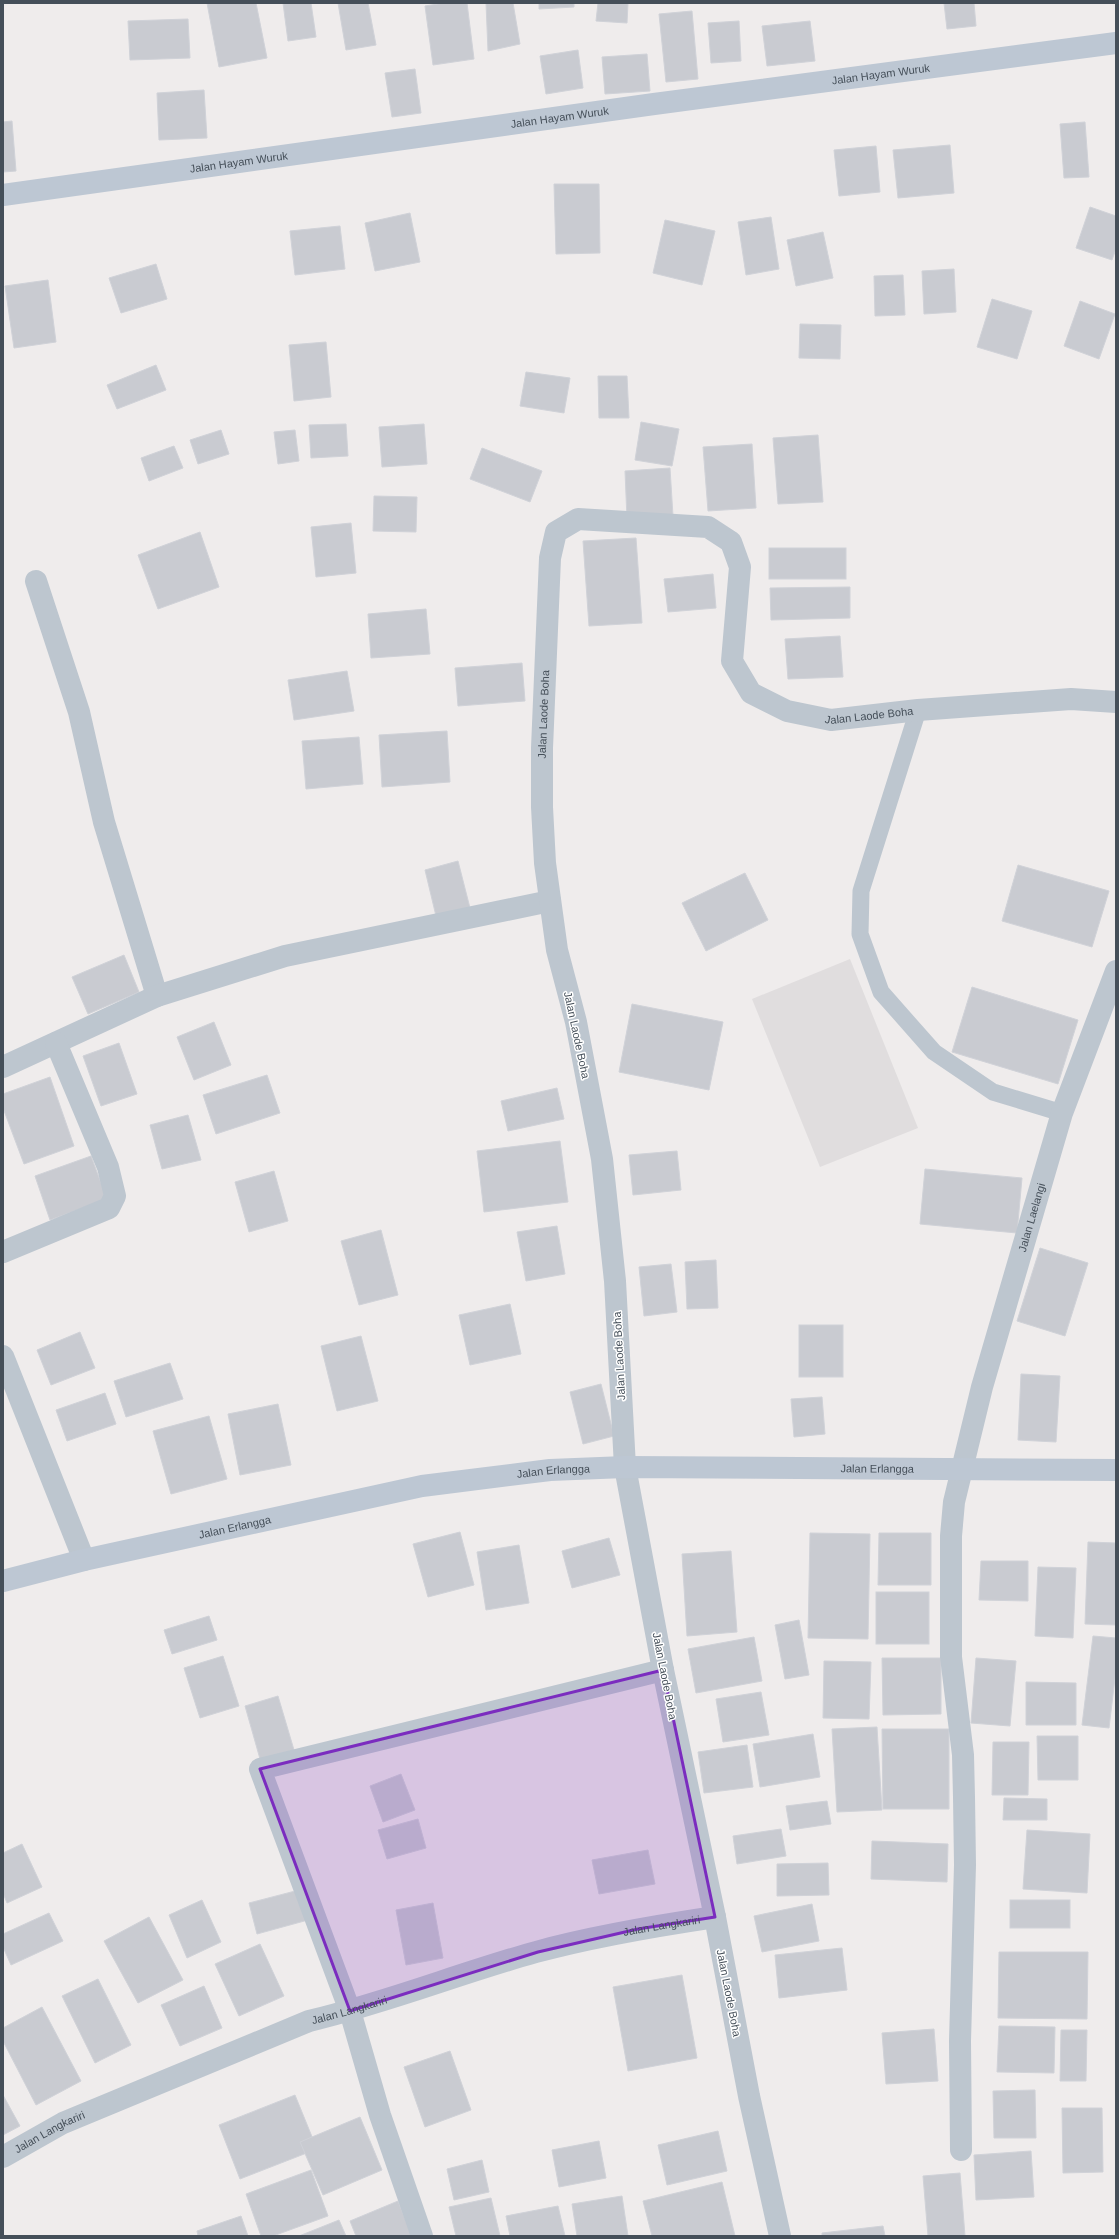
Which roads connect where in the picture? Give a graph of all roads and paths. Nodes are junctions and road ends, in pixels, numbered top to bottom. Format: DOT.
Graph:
graph roads {
  1 [pos="1116,43"];
  2 [pos="3,195"];
  3 [pos="36,581"];
  4 [pos="1116,702"];
  5 [pos="918,710"];
  6 [pos="550,901"];
  7 [pos="1116,971"];
  8 [pos="157,996"];
  9 [pos="56,1043"];
  10 [pos="3,1068"];
  11 [pos="1062,1113"];
  12 [pos="3,1252"];
  13 [pos="3,1356"];
  14 [pos="624,1467"];
  15 [pos="961,1469"];
  16 [pos="1116,1470"];
  17 [pos="84,1560"];
  18 [pos="3,1581"];
  19 [pos="663,1670"];
  20 [pos="714,1917"];
  21 [pos="350,2011"];
  22 [pos="961,2150"];
  23 [pos="3,2157"];
  24 [pos="422,2236"];
  25 [pos="780,2236"];
  1 -- 2 [label="street, Jalan Hayam Wuruk"];
  3 -- 8 [label="street"];
  4 -- 5 [label="street, Jalan Laode Boha"];
  5 -- 6 [label="street, Jalan Laode Boha"];
  5 -- 11 [label="lane"];
  6 -- 8 [label="street"];
  6 -- 14 [label="street, Jalan Laode Boha"];
  7 -- 11 [label="street, Jalan Laelangi"];
  8 -- 9 [label="street"];
  9 -- 10 [label="street"];
  9 -- 12 [label="street"];
  11 -- 15 [label="street, Jalan Laelangi"];
  13 -- 17 [label="street"];
  14 -- 15 [label="street, Jalan Erlangga"];
  14 -- 17 [label="street, Jalan Erlangga"];
  14 -- 19 [label="street, Jalan Laode Boha"];
  15 -- 16 [label="street, Jalan Erlangga"];
  15 -- 22 [label="street, Jalan Laelangi"];
  17 -- 18 [label="street, Jalan Erlangga"];
  19 -- 20 [label="street, Jalan Laode Boha"];
  19 -- 21 [label="street"];
  20 -- 21 [label="street, Jalan Langkariri"];
  20 -- 25 [label="street, Jalan Laode Boha"];
  21 -- 23 [label="street, Jalan Langkariri"];
  21 -- 24 [label="street"];
}
